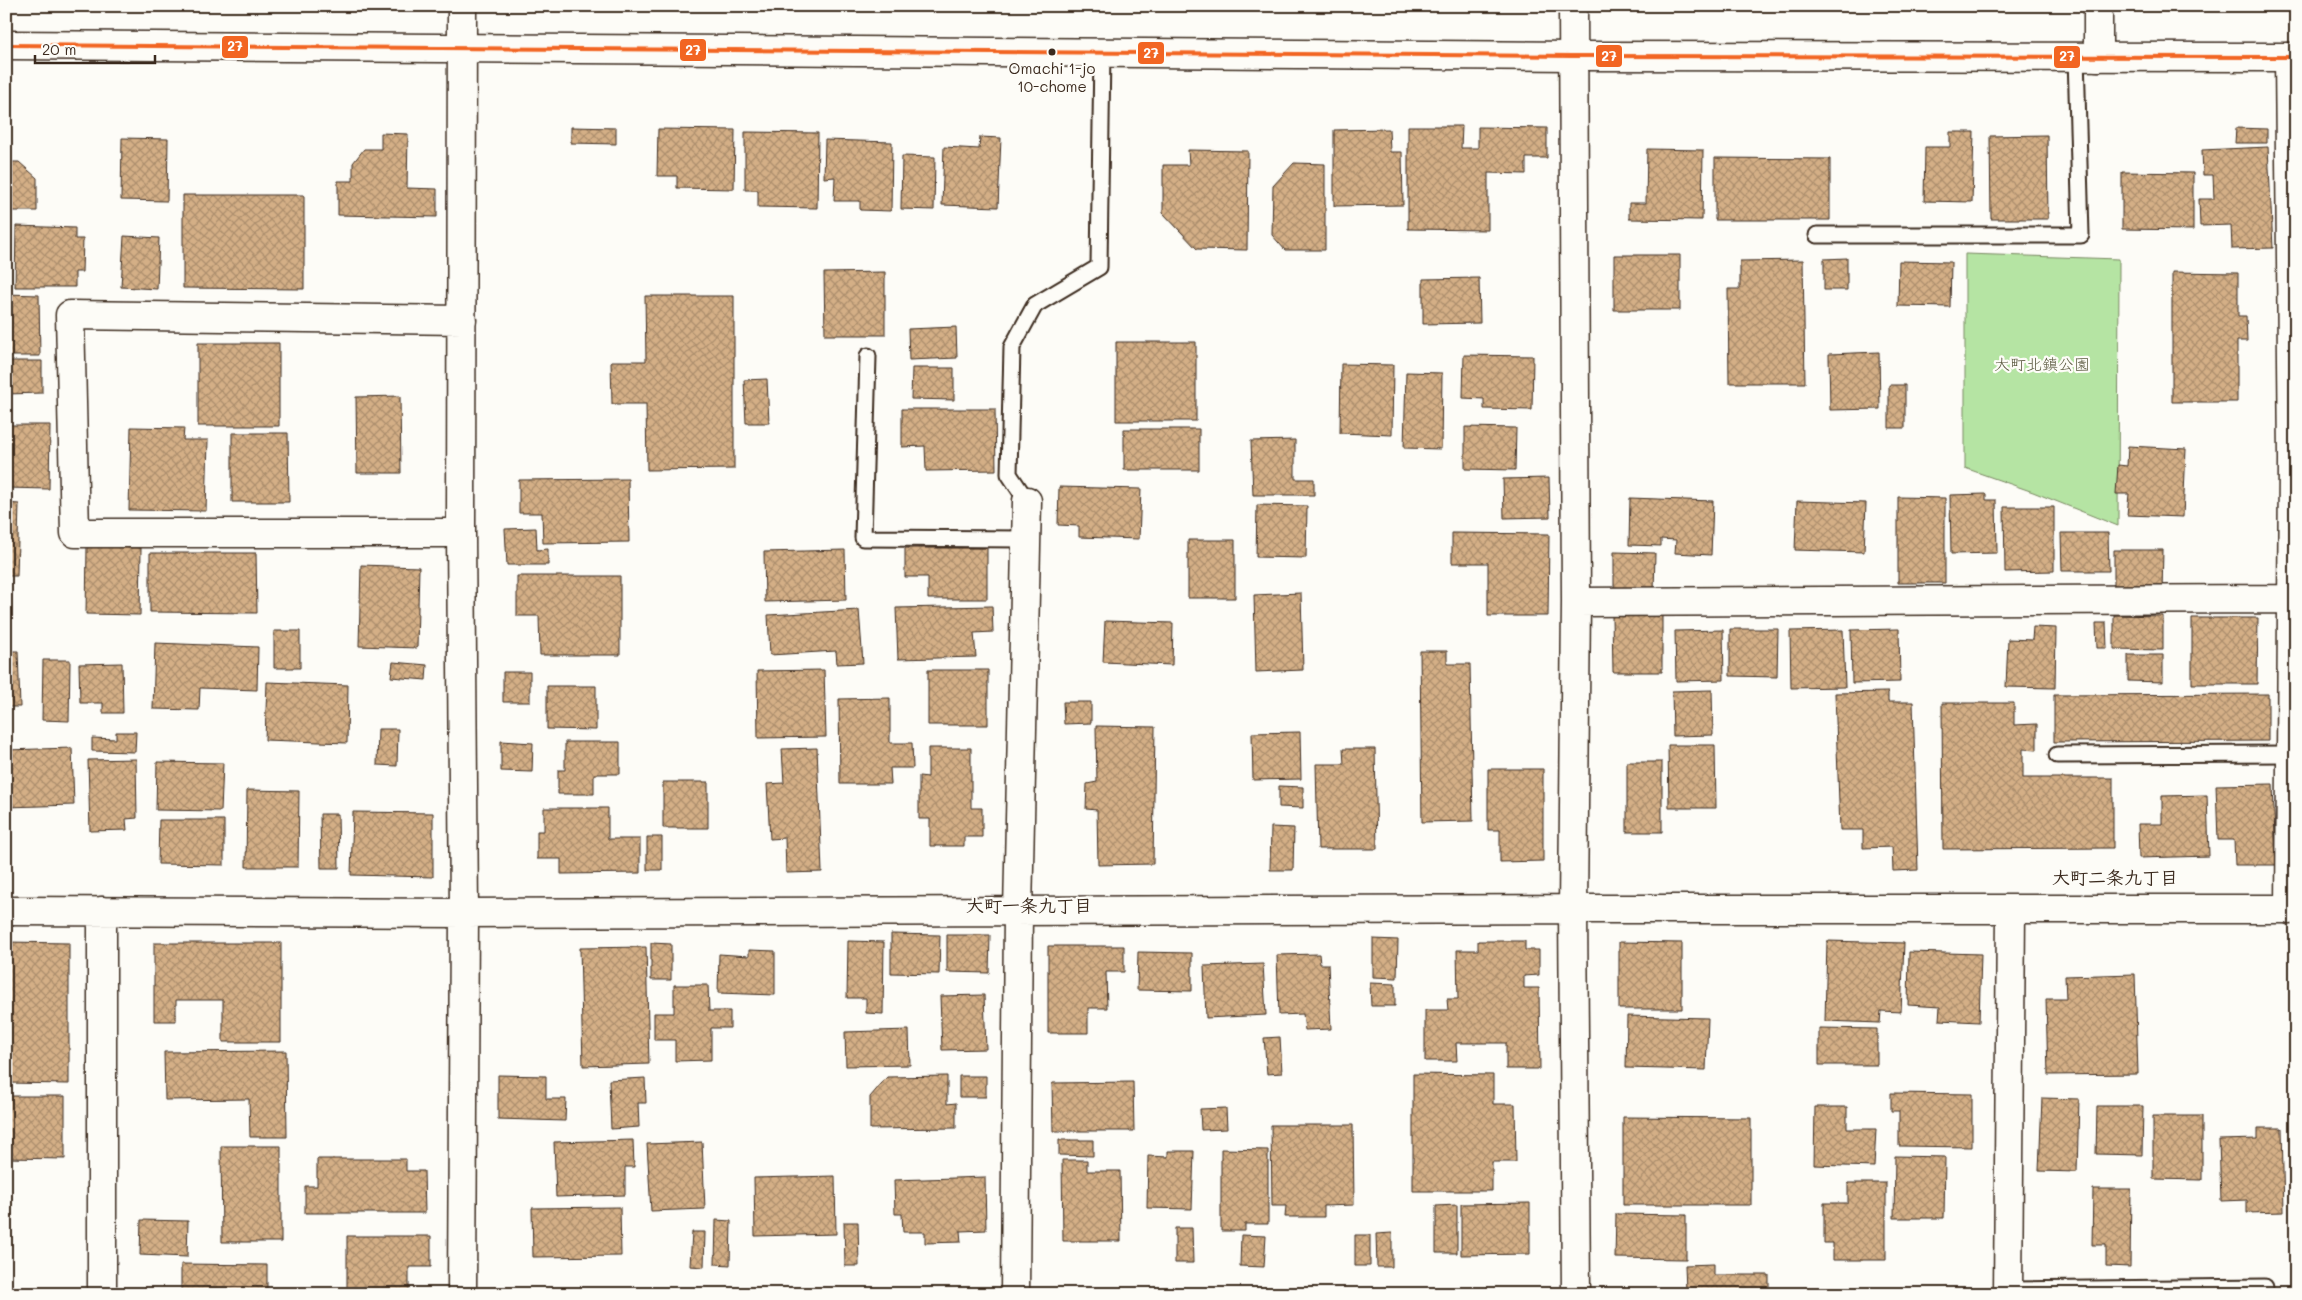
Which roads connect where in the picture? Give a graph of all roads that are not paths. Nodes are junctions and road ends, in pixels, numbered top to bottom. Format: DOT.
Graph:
graph roads {
  1 [pos="462,6"];
  2 [pos="1573,6"];
  3 [pos="2098,6"];
  4 [pos="6,46"];
  5 [pos="462,49"];
  6 [pos="1102,51"];
  7 [pos="1572,56"];
  8 [pos="2087,57"];
  9 [pos="2293,57"];
  10 [pos="1817,235"];
  11 [pos="462,320"];
  12 [pos="868,356"];
  13 [pos="2294,459"];
  14 [pos="1027,500"];
  15 [pos="461,533"];
  16 [pos="1026,539"];
  17 [pos="2290,599"];
  18 [pos="1576,602"];
  19 [pos="2292,754"];
  20 [pos="2057,755"];
  21 [pos="1573,909"];
  22 [pos="2011,910"];
  23 [pos="2293,910"];
  24 [pos="6,911"];
  25 [pos="102,911"];
  26 [pos="1018,911"];
  27 [pos="464,913"];
  28 [pos="2265,1287"];
  29 [pos="2008,1292"];
  30 [pos="102,1294"];
  31 [pos="462,1294"];
  32 [pos="1015,1294"];
  33 [pos="1576,1294"];
  1 -- 5 [label="street"];
  2 -- 7 [label="street"];
  3 -- 8 [label="street"];
  4 -- 5 [label="street"];
  5 -- 6 [label="street"];
  5 -- 11 [label="street"];
  6 -- 7 [label="street"];
  6 -- 14 [label="lane"];
  7 -- 8 [label="street"];
  7 -- 18 [label="street"];
  8 -- 9 [label="street"];
  8 -- 10 [label="lane"];
  9 -- 13 [label="street"];
  11 -- 15 [label="street"];
  11 -- 15 [label="street"];
  12 -- 16 [label="lane"];
  13 -- 17 [label="street"];
  14 -- 16 [label="street"];
  15 -- 27 [label="street"];
  16 -- 26 [label="street"];
  17 -- 18 [label="street"];
  17 -- 19 [label="street"];
  18 -- 21 [label="street"];
  19 -- 20 [label="lane"];
  19 -- 23 [label="street"];
  21 -- 22 [label="street"];
  21 -- 26 [label="street"];
  21 -- 33 [label="street"];
  22 -- 23 [label="street"];
  22 -- 29 [label="street"];
  24 -- 25 [label="street"];
  25 -- 27 [label="street"];
  25 -- 30 [label="street"];
  26 -- 27 [label="street"];
  26 -- 32 [label="street"];
  27 -- 31 [label="street"];
  28 -- 29 [label="lane"];
}
